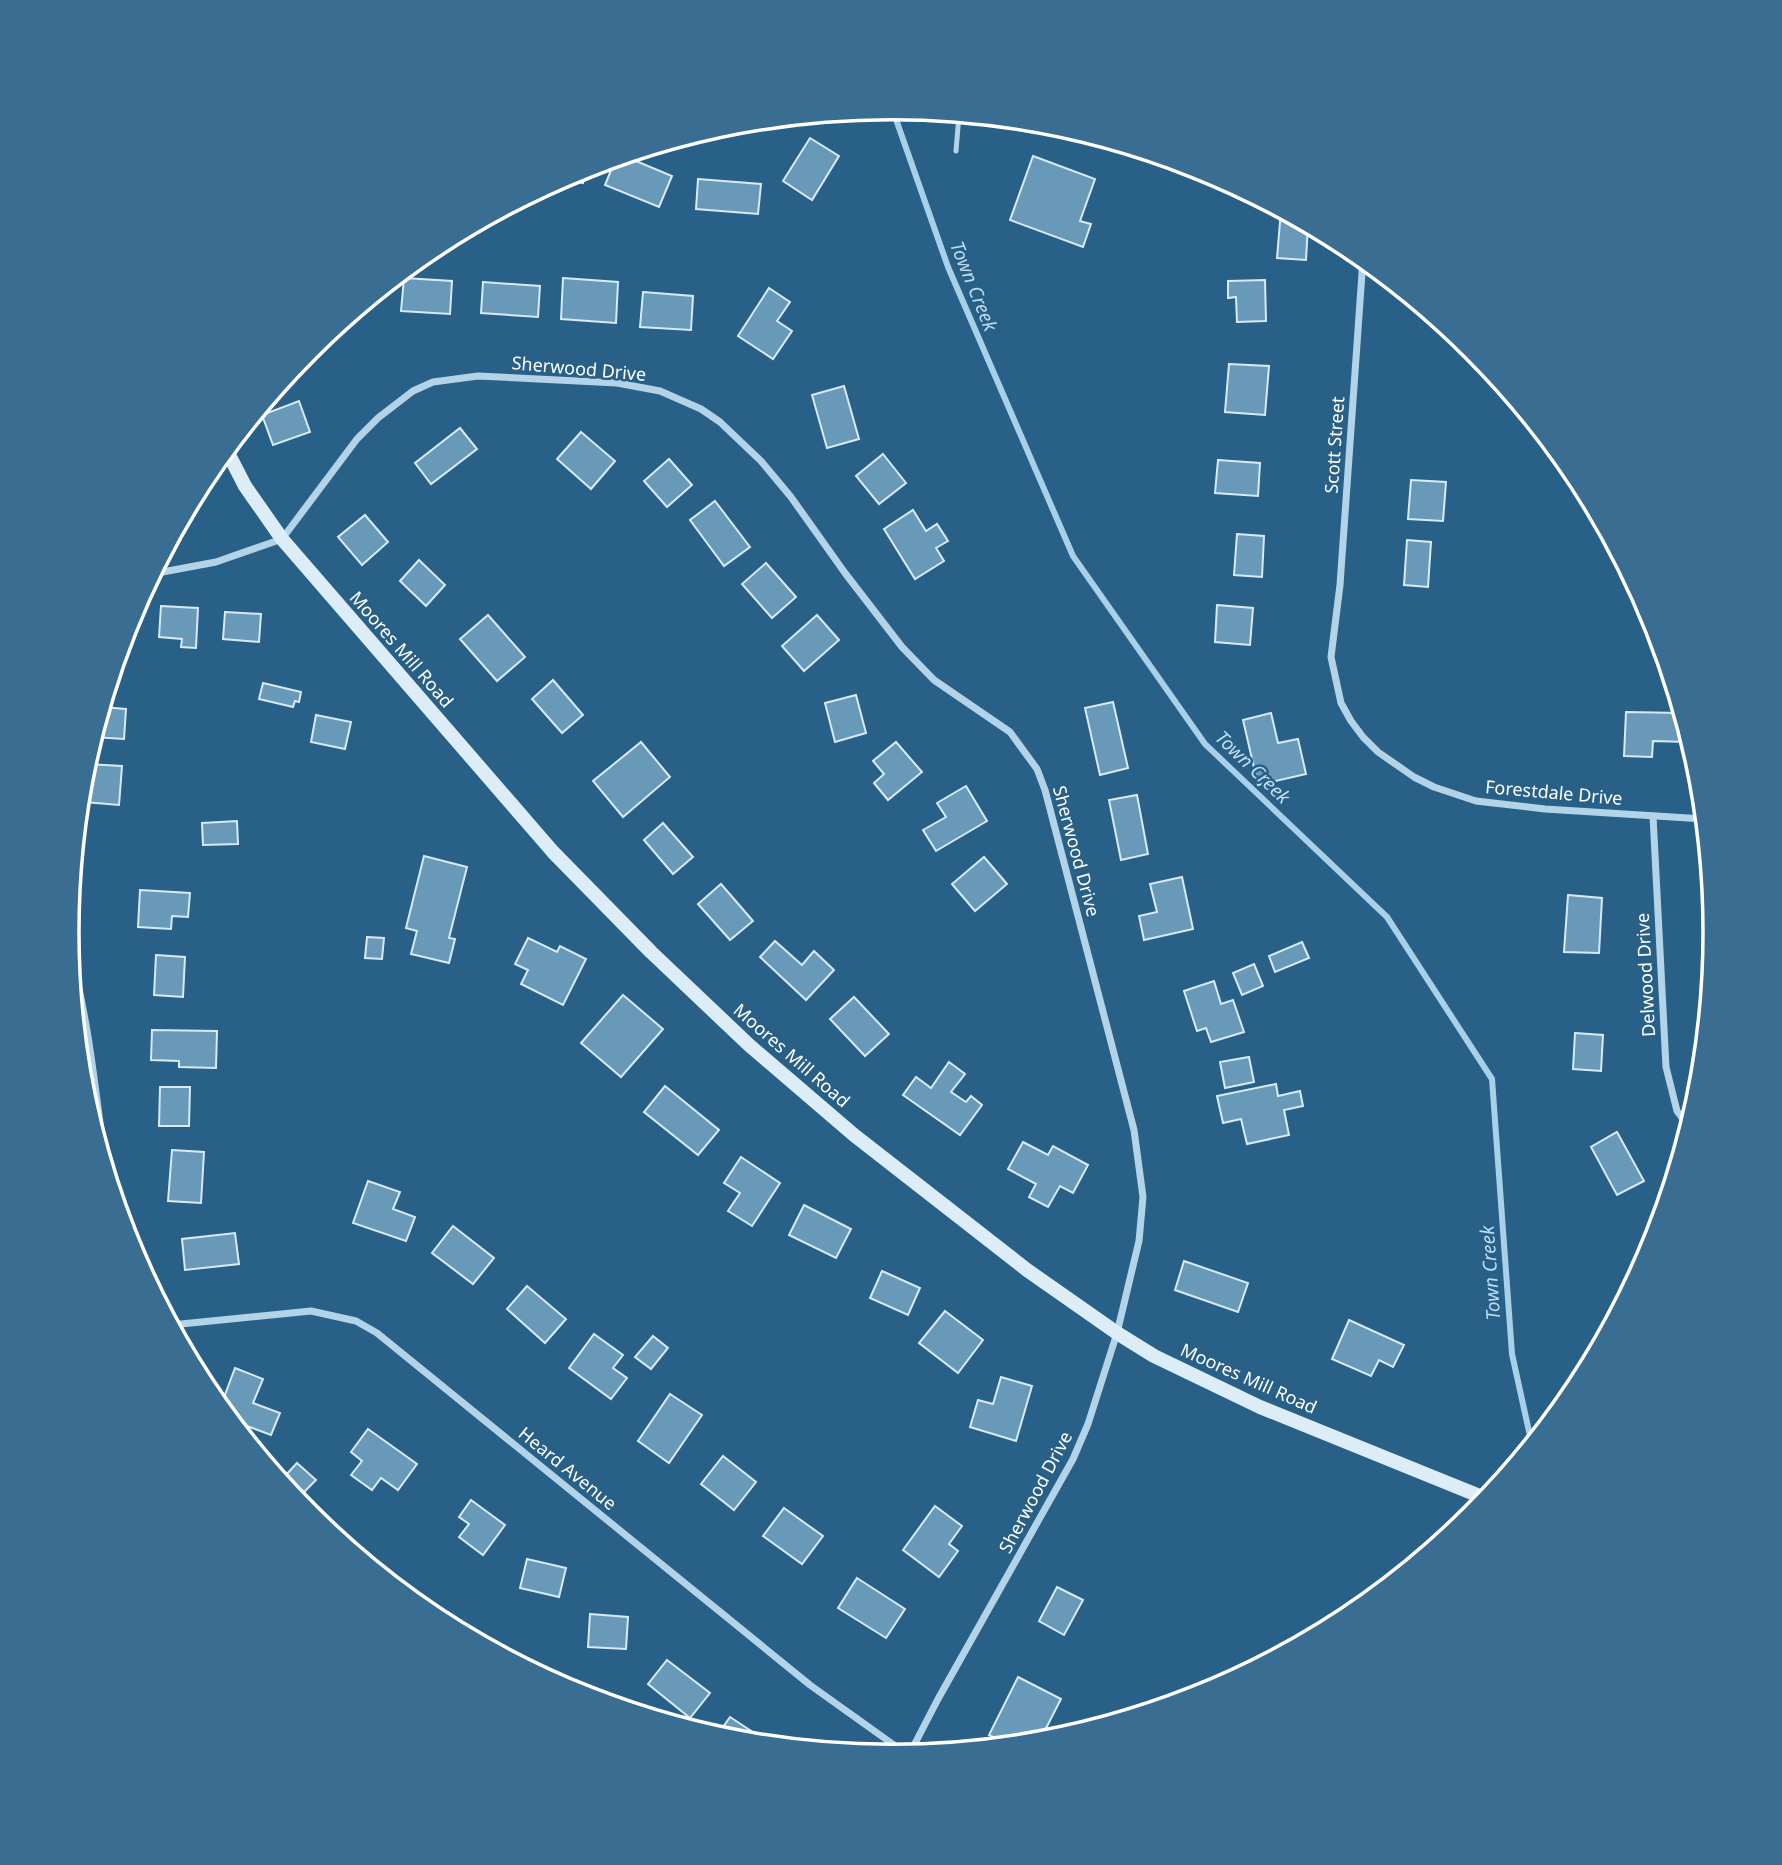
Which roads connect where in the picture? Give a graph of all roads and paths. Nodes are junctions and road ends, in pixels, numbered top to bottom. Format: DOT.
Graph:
graph roads {
  1 [pos="958,123"];
  2 [pos="956,151"];
  3 [pos="1362,272"];
  4 [pos="232,459"];
  5 [pos="282,539"];
  6 [pos="164,572"];
  7 [pos="1332,634"];
  8 [pos="1653,816"];
  9 [pos="1695,818"];
  10 [pos="82,1006"];
  11 [pos="97,1102"];
  12 [pos="1682,1118"];
  13 [pos="180,1324"];
  14 [pos="1117,1333"];
  15 [pos="1477,1495"];
  16 [pos="914,1744"];
  17 [pos="894,1745"];
  1 -- 2 [label="lane"];
  3 -- 7 [label="street, Scott Street"];
  4 -- 5 [label="street, Moores Mill Road"];
  5 -- 6 [label="street"];
  5 -- 14 [label="street, Moores Mill Road"];
  5 -- 14 [label="street, Sherwood Drive"];
  7 -- 8 [label="street, Forestdale Drive"];
  8 -- 9 [label="street, Forestdale Drive"];
  8 -- 12 [label="street, Delwood Drive"];
  10 -- 11 [label="street"];
  13 -- 17 [label="street, Heard Avenue"];
  14 -- 15 [label="street, Moores Mill Road"];
  14 -- 16 [label="street, Sherwood Drive"];
}
